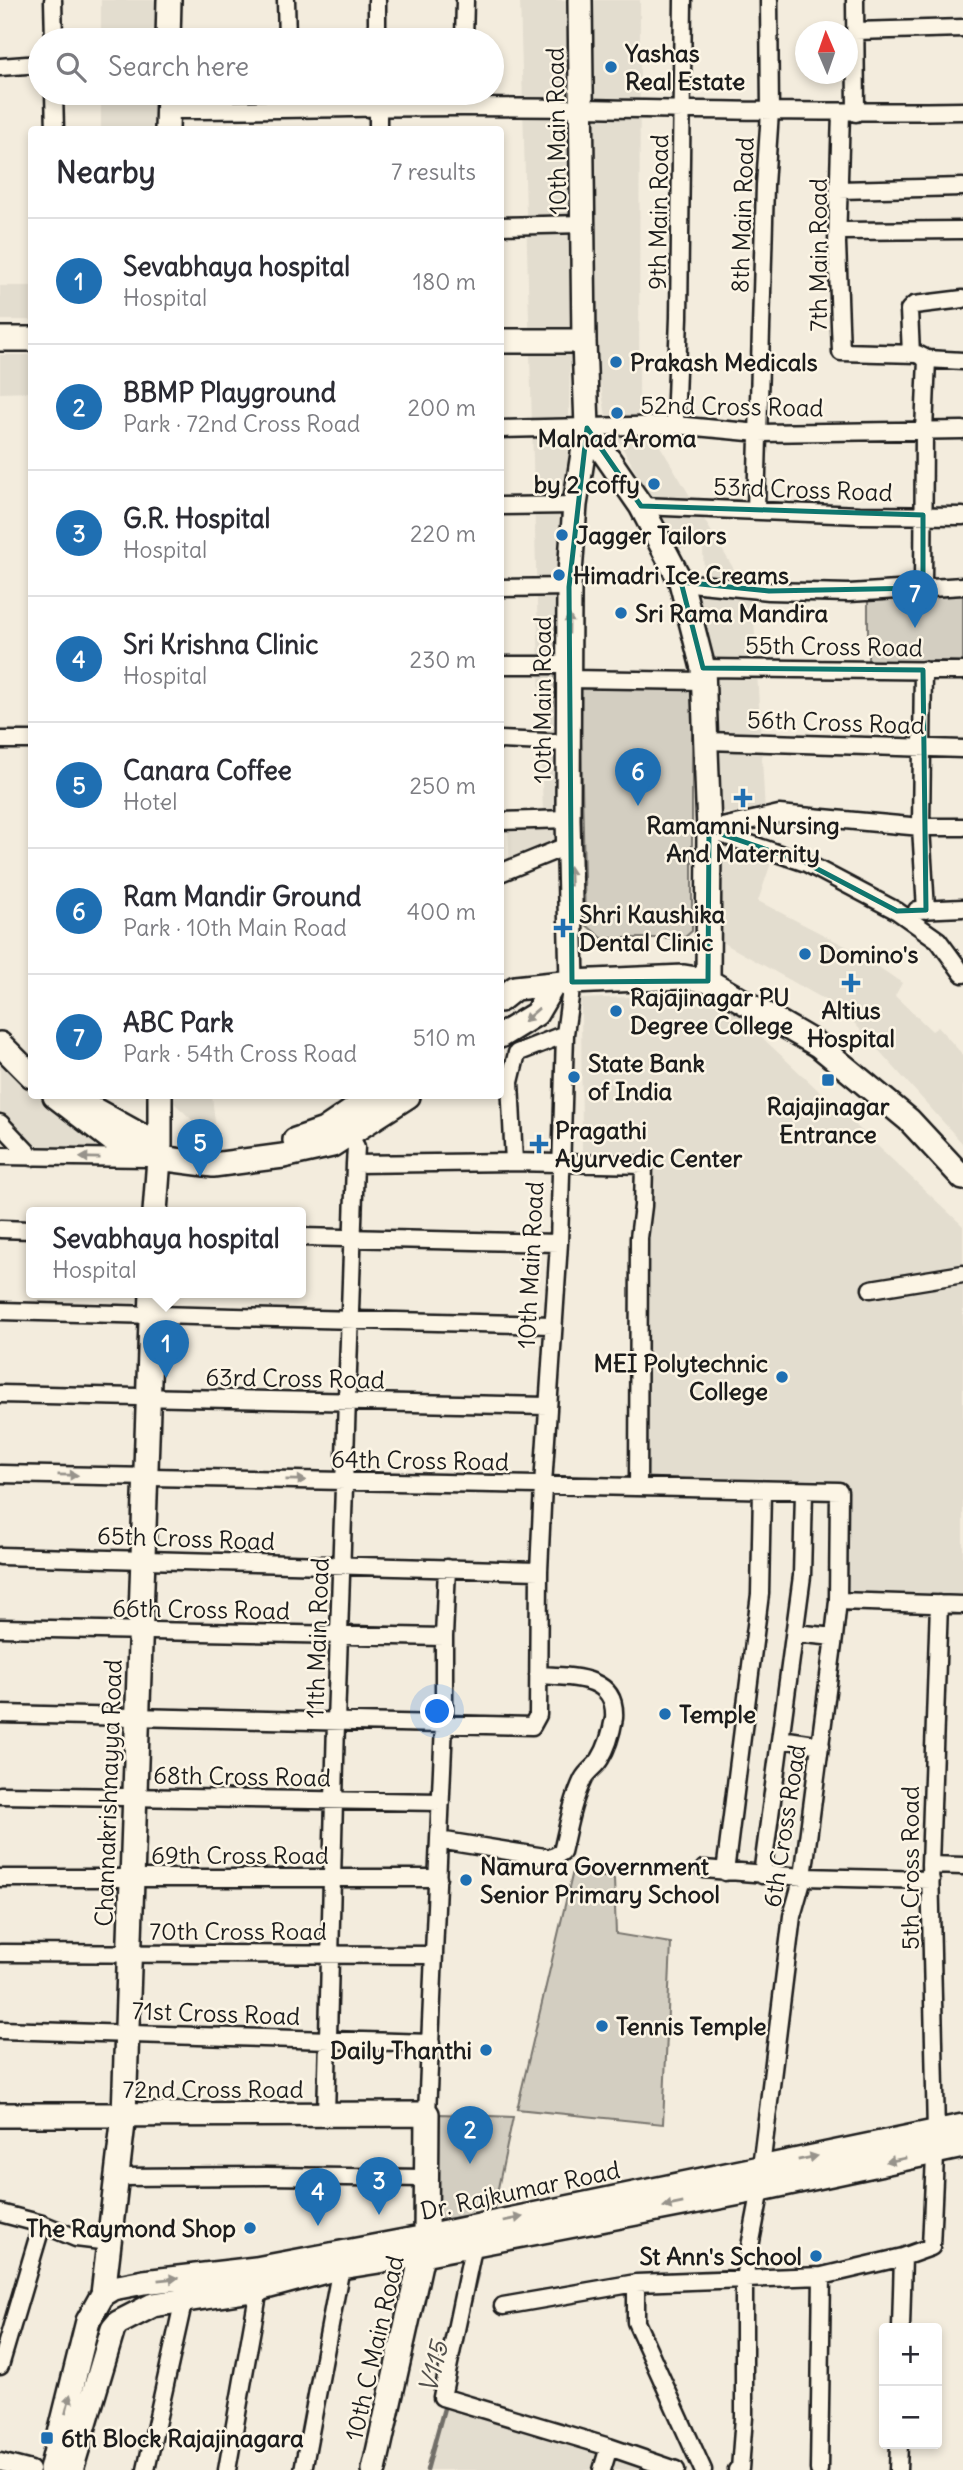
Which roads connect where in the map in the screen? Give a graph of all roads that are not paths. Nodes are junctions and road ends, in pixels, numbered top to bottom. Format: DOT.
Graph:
graph roads {
  1 [pos="53,0"];
  2 [pos="169,0"];
  3 [pos="286,0"];
  4 [pos="377,0"];
  5 [pos="465,0"];
  6 [pos="580,0"];
  7 [pos="683,0"];
  8 [pos="769,0"];
  9 [pos="855,0"];
  10 [pos="855,21"];
  11 [pos="54,28"];
  12 [pos="168,28"];
  13 [pos="287,28"];
  14 [pos="377,28"];
  15 [pos="464,28"];
  16 [pos="963,28"];
  17 [pos="858,31"];
  18 [pos="28,65"];
  19 [pos="0,67"];
  20 [pos="851,84"];
  21 [pos="504,103"];
  22 [pos="54,105"];
  23 [pos="288,105"];
  24 [pos="338,105"];
  25 [pos="378,105"];
  26 [pos="682,109"];
  27 [pos="288,110"];
  28 [pos="582,110"];
  29 [pos="167,111"];
  30 [pos="963,111"];
  31 [pos="770,113"];
  32 [pos="849,113"];
  33 [pos="55,126"];
  34 [pos="378,126"];
  35 [pos="963,187"];
  36 [pos="839,190"];
  37 [pos="583,224"];
  38 [pos="504,226"];
  39 [pos="963,230"];
  40 [pos="839,231"];
  41 [pos="963,299"];
  42 [pos="0,339"];
  43 [pos="28,339"];
  44 [pos="504,341"];
  45 [pos="584,341"];
  46 [pos="911,354"];
  47 [pos="927,359"];
  48 [pos="963,361"];
  49 [pos="675,425"];
  50 [pos="587,428"];
  51 [pos="504,429"];
  52 [pos="963,430"];
  53 [pos="924,431"];
  54 [pos="759,433"];
  55 [pos="575,505"];
  56 [pos="504,506"];
  57 [pos="641,506"];
  58 [pos="757,509"];
  59 [pos="923,515"];
  60 [pos="963,516"];
  61 [pos="681,582"];
  62 [pos="963,586"];
  63 [pos="569,587"];
  64 [pos="504,588"];
  65 [pos="923,588"];
  66 [pos="504,665"];
  67 [pos="923,670"];
  68 [pos="963,671"];
  69 [pos="569,672"];
  70 [pos="704,674"];
  71 [pos="0,740"];
  72 [pos="28,740"];
  73 [pos="504,740"];
  74 [pos="706,740"];
  75 [pos="568,743"];
  76 [pos="921,748"];
  77 [pos="963,749"];
  78 [pos="568,819"];
  79 [pos="504,821"];
  80 [pos="921,827"];
  81 [pos="963,827"];
  82 [pos="709,831"];
  83 [pos="569,845"];
  84 [pos="504,871"];
  85 [pos="963,908"];
  86 [pos="926,910"];
  87 [pos="897,911"];
  88 [pos="963,974"];
  89 [pos="708,981"];
  90 [pos="562,984"];
  91 [pos="504,996"];
  92 [pos="504,1034"];
  93 [pos="565,1034"];
  94 [pos="0,1038"];
  95 [pos="0,1044"];
  96 [pos="28,1058"];
  97 [pos="28,1072"];
  98 [pos="59,1099"];
  99 [pos="77,1099"];
  100 [pos="160,1099"];
  101 [pos="370,1099"];
  102 [pos="403,1099"];
  103 [pos="0,1123"];
  104 [pos="349,1134"];
  105 [pos="159,1152"];
  106 [pos="0,1156"];
  107 [pos="32,1157"];
  108 [pos="514,1162"];
  109 [pos="561,1163"];
  110 [pos="355,1164"];
  111 [pos="963,1178"];
  112 [pos="155,1207"];
  113 [pos="0,1229"];
  114 [pos="26,1230"];
  115 [pos="306,1237"];
  116 [pos="353,1238"];
  117 [pos="559,1243"];
  118 [pos="963,1274"];
  119 [pos="870,1289"];
  120 [pos="151,1303"];
  121 [pos="0,1311"];
  122 [pos="350,1320"];
  123 [pos="553,1325"];
  124 [pos="0,1394"];
  125 [pos="147,1397"];
  126 [pos="348,1402"];
  127 [pos="547,1406"];
  128 [pos="0,1474"];
  129 [pos="144,1477"];
  130 [pos="345,1481"];
  131 [pos="543,1485"];
  132 [pos="638,1487"];
  133 [pos="762,1490"];
  134 [pos="804,1490"];
  135 [pos="839,1491"];
  136 [pos="0,1556"];
  137 [pos="142,1560"];
  138 [pos="343,1566"];
  139 [pos="447,1568"];
  140 [pos="539,1571"];
  141 [pos="838,1601"];
  142 [pos="939,1604"];
  143 [pos="963,1605"];
  144 [pos="0,1628"];
  145 [pos="139,1631"];
  146 [pos="796,1633"];
  147 [pos="341,1635"];
  148 [pos="444,1637"];
  149 [pos="834,1637"];
  150 [pos="537,1675"];
  151 [pos="0,1714"];
  152 [pos="136,1717"];
  153 [pos="336,1722"];
  154 [pos="444,1724"];
  155 [pos="781,1739"];
  156 [pos="821,1745"];
  157 [pos="0,1795"];
  158 [pos="134,1797"];
  159 [pos="336,1801"];
  160 [pos="441,1802"];
  161 [pos="439,1840"];
  162 [pos="963,1866"];
  163 [pos="704,1870"];
  164 [pos="725,1872"];
  165 [pos="931,1873"];
  166 [pos="762,1875"];
  167 [pos="803,1877"];
  168 [pos="0,1878"];
  169 [pos="131,1878"];
  170 [pos="333,1878"];
  171 [pos="438,1878"];
  172 [pos="0,1953"];
  173 [pos="129,1953"];
  174 [pos="331,1954"];
  175 [pos="435,1955"];
  176 [pos="0,2030"];
  177 [pos="126,2034"];
  178 [pos="328,2040"];
  179 [pos="431,2043"];
  180 [pos="427,2114"];
  181 [pos="0,2115"];
  182 [pos="124,2115"];
  183 [pos="326,2115"];
  184 [pos="963,2126"];
  185 [pos="935,2142"];
  186 [pos="963,2146"];
  187 [pos="117,2177"];
  188 [pos="426,2178"];
  189 [pos="761,2178"];
  190 [pos="0,2213"];
  191 [pos="42,2224"];
  192 [pos="109,2242"];
  193 [pos="474,2243"];
  194 [pos="424,2246"];
  195 [pos="902,2257"];
  196 [pos="341,2267"];
  197 [pos="822,2276"];
  198 [pos="744,2278"];
  199 [pos="636,2283"];
  200 [pos="259,2288"];
  201 [pos="103,2294"];
  202 [pos="184,2299"];
  203 [pos="503,2306"];
  204 [pos="118,2323"];
  205 [pos="901,2323"];
  206 [pos="0,2366"];
  207 [pos="609,2447"];
  208 [pos="899,2449"];
  209 [pos="0,2462"];
  210 [pos="31,2470"];
  211 [pos="51,2470"];
  212 [pos="71,2470"];
  213 [pos="146,2470"];
  214 [pos="227,2470"];
  215 [pos="303,2470"];
  216 [pos="374,2470"];
  217 [pos="602,2470"];
  218 [pos="676,2470"];
  219 [pos="703,2470"];
  220 [pos="737,2470"];
  221 [pos="819,2470"];
  222 [pos="898,2470"];
  1 -- 11 [label="street"];
  2 -- 12 [label="street"];
  3 -- 13 [label="street"];
  4 -- 14 [label="street"];
  5 -- 15 [label="street"];
  6 -- 28 [label="street, 10th Main Road"];
  7 -- 26 [label="street, 9th Main Road"];
  8 -- 31 [label="street, 8th Main Road"];
  9 -- 10 [label="street, 7th Main Road"];
  16 -- 17 [label="street"];
  18 -- 19 [label="street"];
  20 -- 32 [label="street, 7th Main Road"];
  21 -- 28 [label="street"];
  22 -- 33 [label="street"];
  23 -- 27 [label="street"];
  24 -- 27 [label="street"];
  25 -- 34 [label="street"];
  26 -- 28 [label="street"];
  26 -- 31 [label="street"];
  26 -- 49 [label="street, 9th Main Road"];
  27 -- 29 [label="street"];
  28 -- 37 [label="street, 10th Main Road"];
  30 -- 32 [label="street"];
  31 -- 32 [label="street"];
  31 -- 54 [label="street, 8th Main Road"];
  32 -- 36 [label="street, 7th Main Road"];
  35 -- 36 [label="street"];
  36 -- 40 [label="street, 7th Main Road"];
  37 -- 38 [label="street"];
  37 -- 45 [label="street, 10th Main Road"];
  39 -- 40 [label="street"];
  40 -- 46 [label="street, 7th Main Road"];
  41 -- 46 [label="street"];
  42 -- 43 [label="street"];
  44 -- 45 [label="street"];
  45 -- 50 [label="street, 10th Main Road"];
  46 -- 47 [label="street, 7th Main Road"];
  47 -- 48 [label="street, 7th Main Road"];
  47 -- 53 [label="street"];
  49 -- 50 [label="street, 52nd Cross Road"];
  49 -- 54 [label="street, 52nd Cross Road"];
  50 -- 51 [label="street, 52nd Cross Road"];
  50 -- 55 [label="street, 10th Main Road"];
  50 -- 57 [label="street"];
  52 -- 53 [label="street, 52nd Cross Road"];
  53 -- 54 [label="street, 52nd Cross Road"];
  53 -- 59 [label="street"];
  54 -- 58 [label="street, 8th Main Road"];
  55 -- 56 [label="street"];
  55 -- 63 [label="street, 10th Main Road"];
  57 -- 58 [label="street, 53rd Cross Road"];
  57 -- 61 [label="street"];
  58 -- 59 [label="street, 53rd Cross Road"];
  59 -- 60 [label="street, 53rd Cross Road"];
  59 -- 65 [label="street"];
  61 -- 65 [label="street"];
  61 -- 70 [label="street"];
  62 -- 65 [label="street"];
  63 -- 64 [label="street"];
  69 -- 63 [label="street, 10th Main Road, one-way"];
  66 -- 69 [label="street"];
  67 -- 68 [label="street, 55th Cross Road"];
  67 -- 70 [label="street, 55th Cross Road"];
  67 -- 76 [label="street"];
  69 -- 70 [label="street"];
  69 -- 75 [label="street, 10th Main Road"];
  70 -- 74 [label="street"];
  71 -- 72 [label="street"];
  73 -- 75 [label="street"];
  74 -- 76 [label="street, 56th Cross Road"];
  74 -- 82 [label="street"];
  75 -- 78 [label="street, 10th Main Road"];
  76 -- 77 [label="street, 56th Cross Road"];
  76 -- 80 [label="street"];
  78 -- 79 [label="street"];
  78 -- 83 [label="street, 10th Main Road"];
  80 -- 81 [label="street"];
  80 -- 82 [label="street"];
  80 -- 86 [label="street"];
  82 -- 87 [label="street"];
  82 -- 89 [label="street"];
  83 -- 84 [label="street"];
  90 -- 83 [label="street, 10th Main Road, one-way"];
  85 -- 86 [label="street"];
  86 -- 87 [label="street"];
  87 -- 88 [label="street"];
  89 -- 90 [label="street"];
  89 -- 111 [label="street"];
  90 -- 91 [label="street"];
  90 -- 92 [label="street, one-way"];
  90 -- 93 [label="street, 10th Main Road"];
  93 -- 108 [label="street"];
  93 -- 109 [label="street, 10th Main Road"];
  94 -- 96 [label="street"];
  95 -- 97 [label="street"];
  98 -- 105 [label="street"];
  99 -- 105 [label="street"];
  100 -- 105 [label="street"];
  101 -- 105 [label="street"];
  102 -- 104 [label="street"];
  103 -- 107 [label="street"];
  104 -- 105 [label="street"];
  104 -- 110 [label="street, 11th Main Road"];
  105 -- 107 [label="street, one-way"];
  105 -- 112 [label="street"];
  106 -- 107 [label="street"];
  108 -- 109 [label="street"];
  108 -- 110 [label="street"];
  109 -- 117 [label="street, 10th Main Road"];
  109 -- 132 [label="street"];
  110 -- 116 [label="street, 11th Main Road"];
  113 -- 114 [label="street"];
  115 -- 116 [label="street"];
  116 -- 117 [label="street"];
  116 -- 122 [label="street, 11th Main Road"];
  117 -- 123 [label="street, 10th Main Road"];
  118 -- 119 [label="street"];
  120 -- 121 [label="street"];
  120 -- 122 [label="street"];
  120 -- 125 [label="street, Channakrishnayya Road"];
  122 -- 123 [label="street"];
  122 -- 126 [label="street, 11th Main Road"];
  123 -- 127 [label="street, 10th Main Road"];
  124 -- 125 [label="street, 63rd Cross Road"];
  125 -- 126 [label="street, 63rd Cross Road"];
  125 -- 129 [label="street, Channakrishnayya Road"];
  126 -- 127 [label="street, 63rd Cross Road"];
  126 -- 130 [label="street, 11th Main Road"];
  127 -- 131 [label="street, 10th Main Road"];
  128 -- 129 [label="street, 64th Cross Road, one-way"];
  129 -- 130 [label="street, 64th Cross Road, one-way"];
  129 -- 137 [label="street, Channakrishnayya Road"];
  130 -- 131 [label="street, 64th Cross Road"];
  130 -- 138 [label="street, 11th Main Road"];
  131 -- 132 [label="street, 64th Cross Road"];
  131 -- 140 [label="street, 10th Main Road"];
  132 -- 133 [label="street, 64th Cross Road"];
  133 -- 134 [label="street, 64th Cross Road"];
  133 -- 164 [label="street"];
  134 -- 135 [label="street, 64th Cross Road"];
  134 -- 146 [label="street"];
  135 -- 141 [label="street, 6th Cross Road"];
  136 -- 137 [label="street, 65th Cross Road"];
  137 -- 138 [label="street, 65th Cross Road"];
  137 -- 145 [label="street, Channakrishnayya Road"];
  138 -- 139 [label="street, 65th Cross Road"];
  138 -- 147 [label="street, 11th Main Road"];
  139 -- 140 [label="street, 65th Cross Road"];
  139 -- 148 [label="street"];
  140 -- 150 [label="street, 10th Main Road"];
  141 -- 142 [label="street"];
  141 -- 149 [label="street, 6th Cross Road"];
  142 -- 143 [label="street"];
  142 -- 165 [label="street, 5th Cross Road"];
  144 -- 145 [label="street, 66th Cross Road"];
  145 -- 147 [label="street, 66th Cross Road"];
  145 -- 152 [label="street, Channakrishnayya Road"];
  146 -- 149 [label="street"];
  146 -- 155 [label="street"];
  147 -- 148 [label="street, 66th Cross Road"];
  147 -- 153 [label="street, 11th Main Road"];
  148 -- 154 [label="street"];
  149 -- 156 [label="street, 6th Cross Road"];
  150 -- 154 [label="street, 10th Main Road"];
  150 -- 161 [label="street"];
  151 -- 152 [label="street"];
  152 -- 153 [label="street"];
  152 -- 158 [label="street, Channakrishnayya Road"];
  153 -- 154 [label="street"];
  153 -- 159 [label="street, 11th Main Road"];
  154 -- 160 [label="street"];
  155 -- 156 [label="street"];
  155 -- 166 [label="street"];
  156 -- 167 [label="street, 6th Cross Road"];
  157 -- 158 [label="street, 68th Cross Road"];
  158 -- 159 [label="street, 68th Cross Road"];
  158 -- 169 [label="street, Channakrishnayya Road"];
  159 -- 160 [label="street, 68th Cross Road"];
  159 -- 170 [label="street, 11th Main Road"];
  160 -- 161 [label="street"];
  161 -- 171 [label="street"];
  162 -- 165 [label="street"];
  163 -- 164 [label="street"];
  164 -- 166 [label="street"];
  165 -- 167 [label="street"];
  165 -- 185 [label="street, 5th Cross Road"];
  166 -- 167 [label="street"];
  167 -- 189 [label="street, 6th Cross Road"];
  168 -- 169 [label="street, 69th Cross Road"];
  169 -- 170 [label="street, 69th Cross Road"];
  169 -- 173 [label="street, Channakrishnayya Road"];
  170 -- 171 [label="street, 69th Cross Road"];
  170 -- 174 [label="street, 11th Main Road"];
  171 -- 175 [label="street"];
  172 -- 173 [label="street, 70th Cross Road"];
  173 -- 174 [label="street, 70th Cross Road"];
  173 -- 177 [label="street, Channakrishnayya Road"];
  174 -- 175 [label="street, 70th Cross Road"];
  174 -- 178 [label="street, 11th Main Road"];
  175 -- 179 [label="street"];
  176 -- 177 [label="street, 71st Cross Road"];
  177 -- 178 [label="street, 71st Cross Road"];
  177 -- 182 [label="street, Channakrishnayya Road"];
  178 -- 179 [label="street, 71st Cross Road"];
  178 -- 183 [label="street, 11th Main Road"];
  179 -- 180 [label="street"];
  180 -- 183 [label="street, 72nd Cross Road"];
  180 -- 188 [label="street, 10th C Main Road"];
  181 -- 182 [label="street, 72nd Cross Road"];
  182 -- 183 [label="street, 72nd Cross Road"];
  182 -- 187 [label="street, Channakrishnayya Road"];
  184 -- 185 [label="street, Dr. Rajkumar Road"];
  185 -- 186 [label="street, Dr. Rajkumar Road"];
  185 -- 189 [label="street, Dr. Rajkumar Road"];
  185 -- 195 [label="street, 5th Cross Road"];
  187 -- 188 [label="street"];
  187 -- 192 [label="street, Channakrishnayya Road"];
  188 -- 194 [label="street, 10th C Main Road"];
  189 -- 193 [label="street, Dr. Rajkumar Road, one-way"];
  194 -- 189 [label="street, Dr. Rajkumar Road, one-way"];
  189 -- 198 [label="street"];
  190 -- 191 [label="street"];
  191 -- 192 [label="street"];
  191 -- 206 [label="street"];
  192 -- 201 [label="street, Channakrishnayya Road"];
  193 -- 194 [label="street, Dr. Rajkumar Road"];
  193 -- 207 [label="street"];
  194 -- 196 [label="street, Dr. Rajkumar Road"];
  201 -- 194 [label="street, Dr. Rajkumar Road, one-way"];
  194 -- 216 [label="street, 10th C Main Road"];
  195 -- 197 [label="street"];
  195 -- 205 [label="street"];
  196 -- 200 [label="street, Dr. Rajkumar Road"];
  196 -- 215 [label="street"];
  197 -- 198 [label="street"];
  197 -- 221 [label="street"];
  198 -- 199 [label="street"];
  198 -- 220 [label="street"];
  199 -- 203 [label="street"];
  199 -- 219 [label="street"];
  200 -- 202 [label="street, Dr. Rajkumar Road"];
  200 -- 214 [label="street"];
  201 -- 204 [label="street"];
  211 -- 201 [label="street, one-way"];
  202 -- 204 [label="street, Dr. Rajkumar Road"];
  202 -- 213 [label="street"];
  204 -- 212 [label="street"];
  207 -- 217 [label="street"];
  207 -- 218 [label="street"];
  208 -- 222 [label="street"];
  209 -- 210 [label="street"];
}
